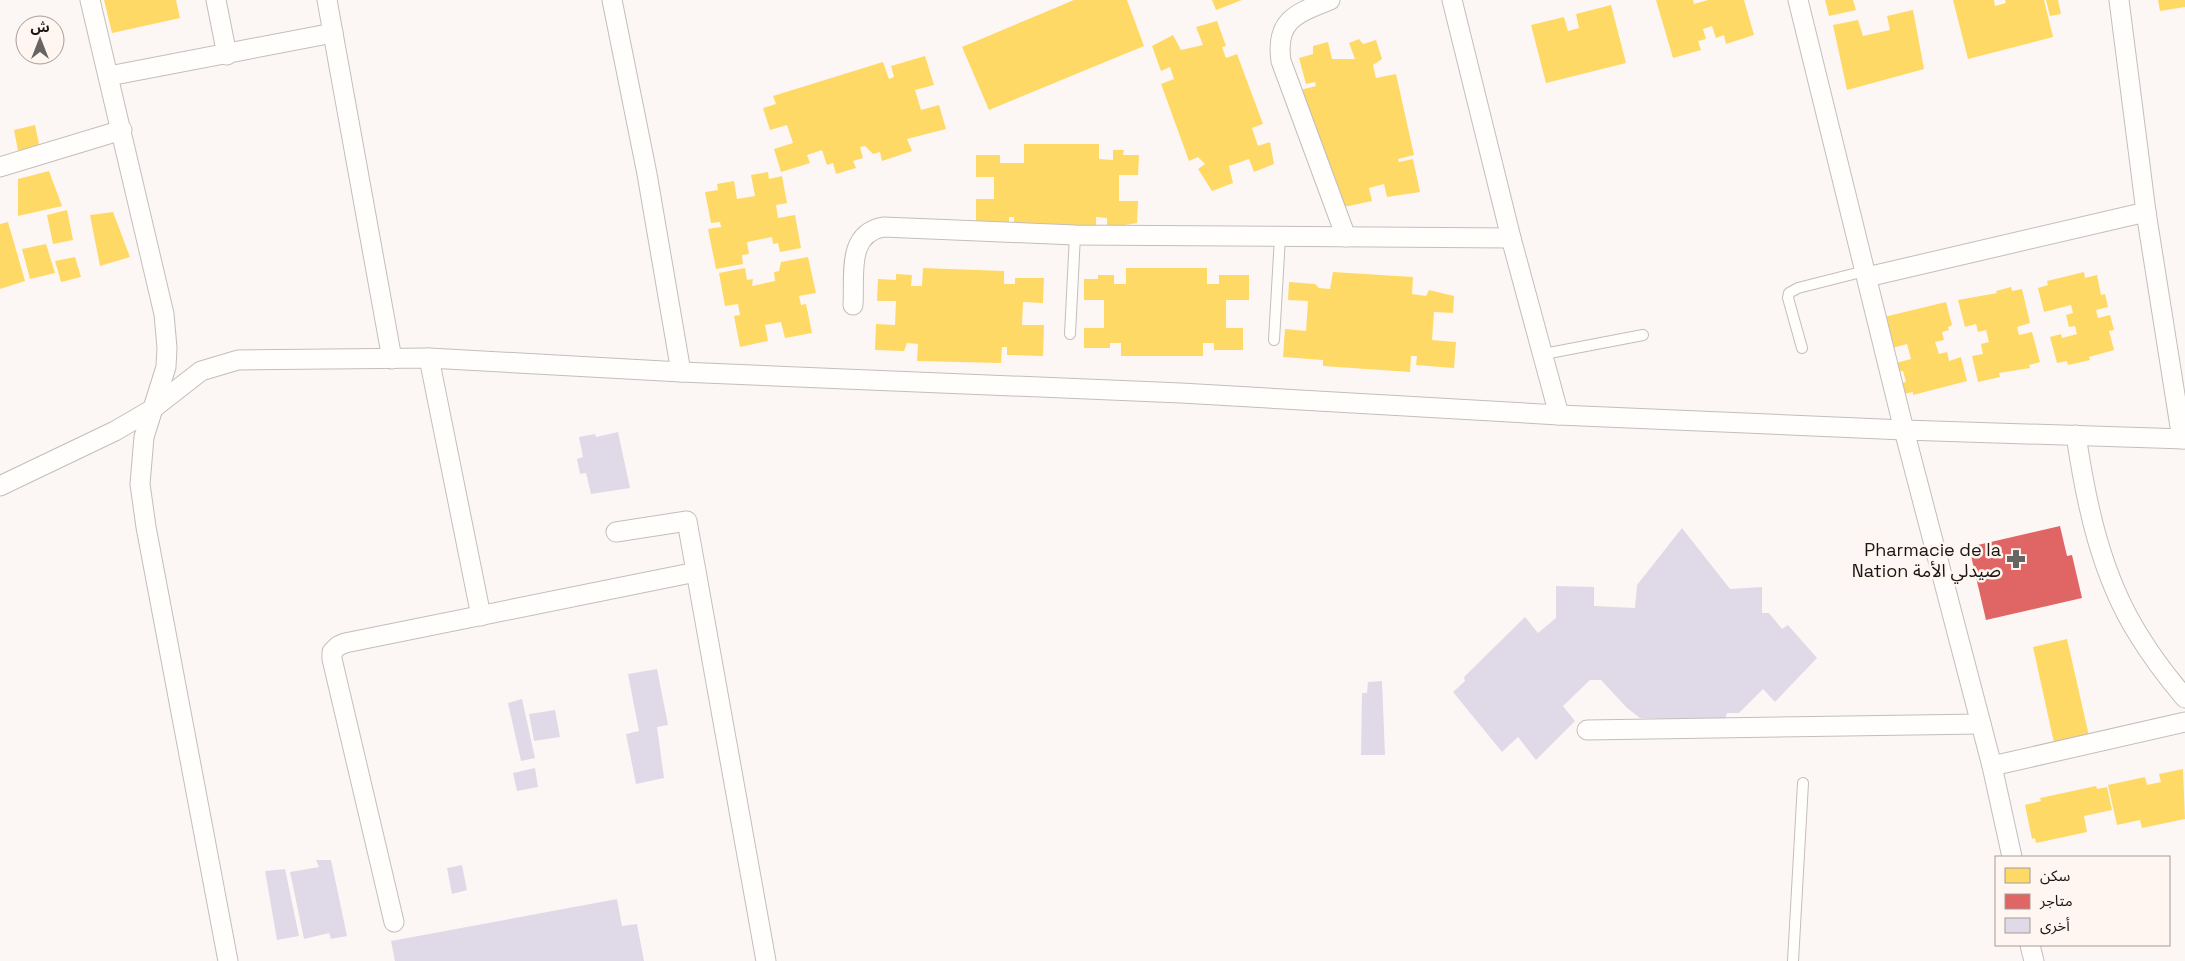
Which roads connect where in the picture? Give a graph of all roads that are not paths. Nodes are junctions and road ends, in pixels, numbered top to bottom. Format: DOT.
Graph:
graph roads {
  1 [pos="90,0"];
  2 [pos="216,0"];
  3 [pos="327,0"];
  4 [pos="612,0"];
  5 [pos="1330,0"];
  6 [pos="1452,0"];
  7 [pos="1798,0"];
  8 [pos="2119,0"];
  9 [pos="333,33"];
  10 [pos="227,55"];
  11 [pos="108,76"];
  12 [pos="122,130"];
  13 [pos="0,167"];
  14 [pos="2146,212"];
  15 [pos="1075,236"];
  16 [pos="1280,237"];
  17 [pos="1346,237"];
  18 [pos="1511,238"];
  19 [pos="1866,274"];
  20 [pos="853,305"];
  21 [pos="1070,334"];
  22 [pos="1643,335"];
  23 [pos="1274,340"];
  24 [pos="1802,348"];
  25 [pos="1544,354"];
  26 [pos="429,358"];
  27 [pos="392,359"];
  28 [pos="681,372"];
  29 [pos="152,410"];
  30 [pos="1559,415"];
  31 [pos="1904,430"];
  32 [pos="2076,435"];
  33 [pos="2184,439"];
  34 [pos="0,486"];
  35 [pos="616,532"];
  36 [pos="696,572"];
  37 [pos="481,616"];
  38 [pos="2185,698"];
  39 [pos="2185,722"];
  40 [pos="1981,724"];
  41 [pos="1587,730"];
  42 [pos="1992,766"];
  43 [pos="1803,783"];
  44 [pos="2012,856"];
  45 [pos="394,922"];
  46 [pos="2030,946"];
  47 [pos="228,961"];
  48 [pos="766,961"];
  49 [pos="1793,961"];
  50 [pos="2034,961"];
  1 -- 11 [label="street"];
  2 -- 10 [label="street"];
  3 -- 9 [label="street"];
  4 -- 28 [label="street"];
  5 -- 17 [label="street"];
  6 -- 18 [label="street"];
  7 -- 19 [label="street"];
  8 -- 14 [label="street"];
  9 -- 10 [label="street"];
  9 -- 27 [label="street"];
  10 -- 11 [label="street"];
  11 -- 12 [label="street"];
  12 -- 13 [label="street"];
  12 -- 29 [label="street"];
  14 -- 19 [label="street"];
  14 -- 33 [label="street"];
  15 -- 16 [label="street"];
  15 -- 20 [label="street"];
  15 -- 21 [label="lane"];
  16 -- 17 [label="street"];
  16 -- 23 [label="lane"];
  17 -- 18 [label="street"];
  18 -- 25 [label="street"];
  19 -- 24 [label="lane"];
  19 -- 31 [label="street"];
  22 -- 25 [label="lane"];
  25 -- 30 [label="street"];
  26 -- 27 [label="street"];
  26 -- 28 [label="street"];
  26 -- 37 [label="street"];
  27 -- 29 [label="street"];
  28 -- 30 [label="street"];
  29 -- 34 [label="street"];
  29 -- 47 [label="street"];
  30 -- 31 [label="street"];
  31 -- 32 [label="street"];
  31 -- 40 [label="street"];
  32 -- 33 [label="street"];
  32 -- 38 [label="street"];
  35 -- 36 [label="street"];
  36 -- 37 [label="street"];
  36 -- 48 [label="street"];
  37 -- 45 [label="street"];
  39 -- 42 [label="street"];
  40 -- 41 [label="street"];
  40 -- 42 [label="street"];
  42 -- 44 [label="street"];
  43 -- 49 [label="lane"];
  46 -- 50 [label="street"];
}
